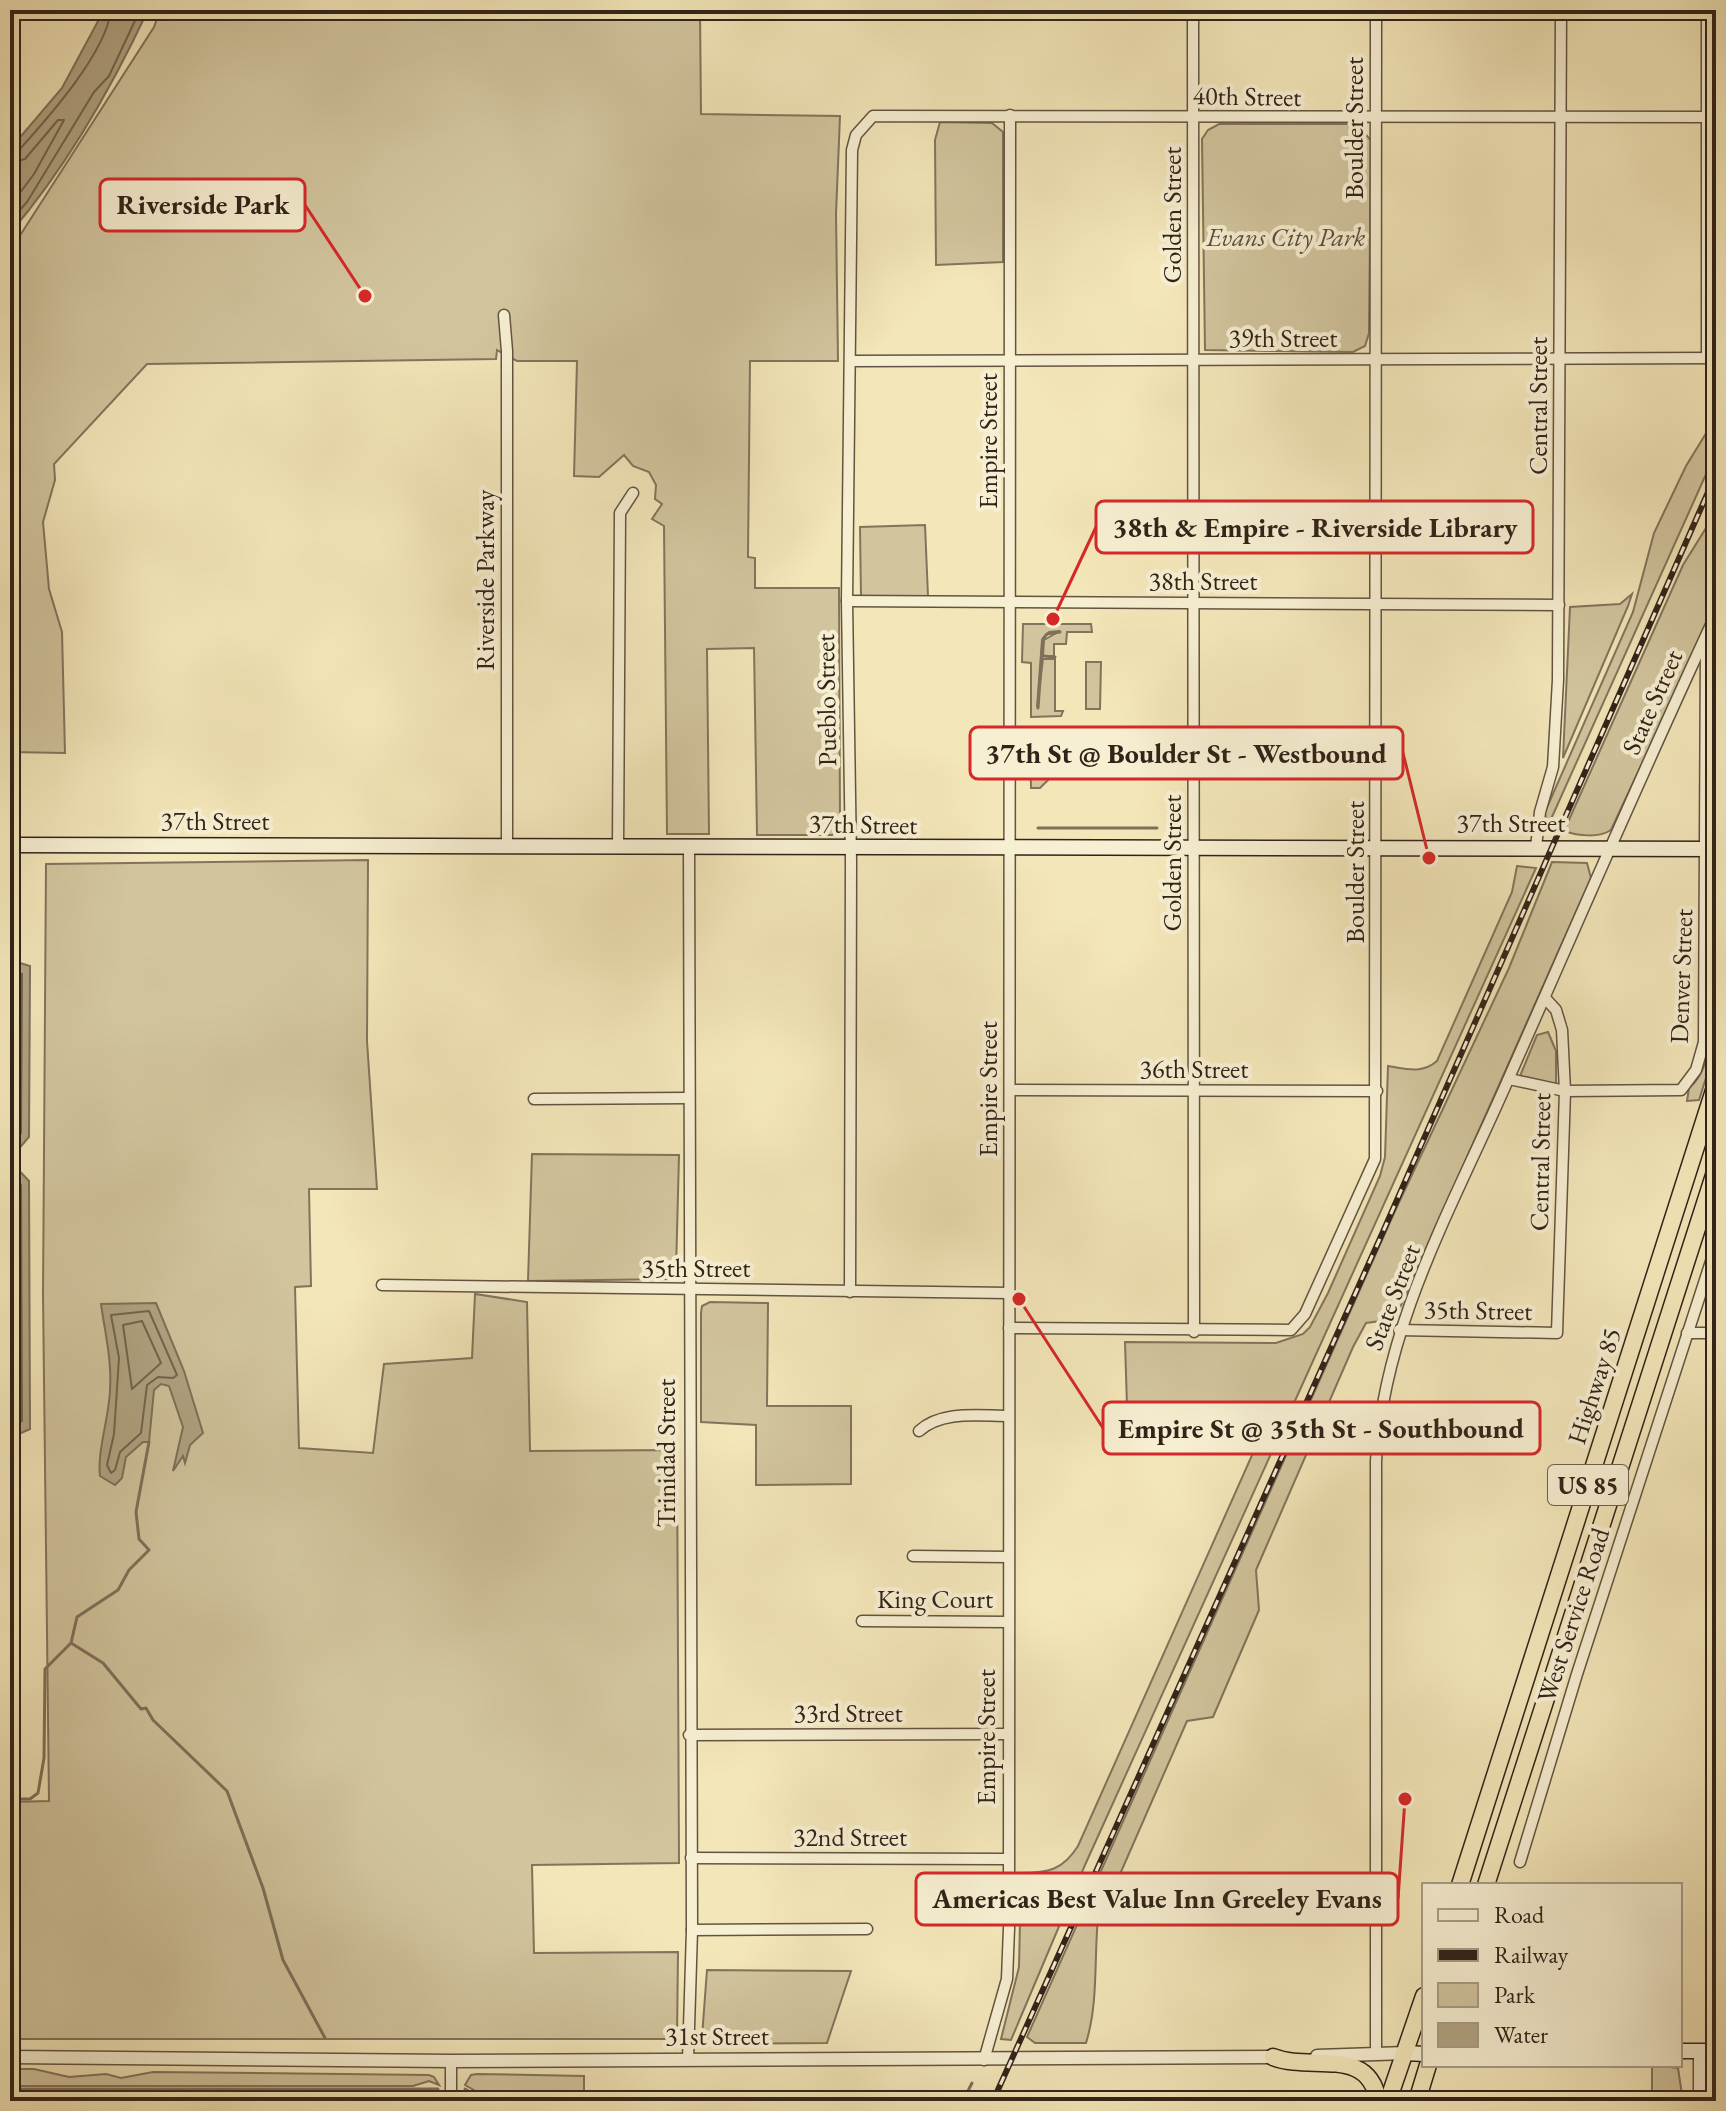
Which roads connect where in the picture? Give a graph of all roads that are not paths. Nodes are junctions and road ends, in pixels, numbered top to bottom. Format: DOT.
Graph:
graph roads {
  1 [pos="1193,10"];
  2 [pos="1376,10"];
  3 [pos="1561,10"];
  4 [pos="1707,10"];
  5 [pos="1010,115"];
  6 [pos="873,116"];
  7 [pos="1193,117"];
  8 [pos="1711,117"];
  9 [pos="1375,118"];
  10 [pos="1561,118"];
  11 [pos="504,315"];
  12 [pos="1712,358"];
  13 [pos="1377,359"];
  14 [pos="1561,359"];
  15 [pos="851,361"];
  16 [pos="1193,361"];
  17 [pos="1011,362"];
  18 [pos="633,493"];
  19 [pos="847,601"];
  20 [pos="1010,602"];
  21 [pos="1195,603"];
  22 [pos="1378,604"];
  23 [pos="1559,605"];
  24 [pos="1716,614"];
  25 [pos="1706,636"];
  26 [pos="10,845"];
  27 [pos="507,845"];
  28 [pos="618,846"];
  29 [pos="689,846"];
  30 [pos="851,847"];
  31 [pos="1194,847"];
  32 [pos="1377,847"];
  33 [pos="1536,847"];
  34 [pos="1010,848"];
  35 [pos="1612,848"];
  36 [pos="1712,849"];
  37 [pos="1545,998"];
  38 [pos="1509,1079"];
  39 [pos="1716,1084"];
  40 [pos="1011,1090"];
  41 [pos="1377,1091"];
  42 [pos="1565,1091"];
  43 [pos="1194,1092"];
  44 [pos="689,1098"];
  45 [pos="534,1099"];
  46 [pos="1716,1169"];
  47 [pos="1716,1246"];
  48 [pos="382,1285"];
  49 [pos="688,1291"];
  50 [pos="850,1292"];
  51 [pos="1010,1293"];
  52 [pos="1009,1328"];
  53 [pos="1399,1330"];
  54 [pos="1194,1332"];
  55 [pos="1557,1333"];
  56 [pos="1687,1333"];
  57 [pos="1716,1333"];
  58 [pos="1008,1416"];
  59 [pos="919,1431"];
  60 [pos="913,1556"];
  61 [pos="1008,1557"];
  62 [pos="862,1621"];
  63 [pos="1008,1622"];
  64 [pos="1008,1734"];
  65 [pos="689,1735"];
  66 [pos="691,1858"];
  67 [pos="1008,1859"];
  68 [pos="1520,1862"];
  69 [pos="1461,1883"];
  70 [pos="1487,1883"];
  71 [pos="867,1929"];
  72 [pos="692,1930"];
  73 [pos="1422,2002"];
  74 [pos="1682,2051"];
  75 [pos="1700,2051"];
  76 [pos="1716,2051"];
  77 [pos="1406,2053"];
  78 [pos="1376,2054"];
  79 [pos="1422,2054"];
  80 [pos="10,2057"];
  81 [pos="1273,2057"];
  82 [pos="688,2060"];
  83 [pos="984,2060"];
  84 [pos="451,2061"];
  85 [pos="1427,2067"];
  86 [pos="451,2101"];
  87 [pos="1378,2101"];
  88 [pos="1388,2101"];
  89 [pos="1417,2101"];
  90 [pos="1700,2101"];
  1 -- 7 [label="street, Golden Street"];
  2 -- 9 [label="street, Boulder Street"];
  3 -- 10 [label="street, Central Street"];
  4 -- 8 [label="street"];
  5 -- 6 [label="street, 40th Street"];
  5 -- 7 [label="street, 40th Street"];
  5 -- 17 [label="street, Empire Street"];
  6 -- 15 [label="street, Pueblo Street"];
  7 -- 9 [label="street, 40th Street"];
  7 -- 16 [label="street, Golden Street"];
  8 -- 10 [label="street, 40th Street"];
  8 -- 12 [label="street"];
  9 -- 10 [label="street, 40th Street"];
  9 -- 13 [label="street, Boulder Street"];
  10 -- 14 [label="street, Central Street"];
  11 -- 27 [label="street, Riverside Parkway"];
  12 -- 14 [label="street, 39th Street"];
  13 -- 14 [label="street, 39th Street"];
  13 -- 16 [label="street, 39th Street"];
  13 -- 22 [label="street, Boulder Street"];
  14 -- 23 [label="street, Central Street"];
  15 -- 17 [label="street, 39th Street"];
  15 -- 19 [label="street, Pueblo Street"];
  16 -- 17 [label="street, 39th Street"];
  16 -- 21 [label="street, Golden Street"];
  17 -- 20 [label="street, Empire Street"];
  18 -- 28 [label="street"];
  19 -- 20 [label="street, 38th Street"];
  19 -- 30 [label="street, Pueblo Street"];
  20 -- 21 [label="street, 38th Street"];
  20 -- 34 [label="street, Empire Street"];
  21 -- 22 [label="street, 38th Street"];
  21 -- 31 [label="street, Golden Street"];
  22 -- 23 [label="street, 38th Street"];
  22 -- 32 [label="street, Boulder Street"];
  23 -- 33 [label="street, Central Street"];
  24 -- 25 [label="street, State Street"];
  25 -- 35 [label="street, State Street"];
  25 -- 36 [label="street, Denver Street"];
  26 -- 27 [label="main road, 37th Street"];
  27 -- 28 [label="main road, 37th Street"];
  28 -- 29 [label="main road, 37th Street"];
  29 -- 30 [label="main road, 37th Street"];
  29 -- 44 [label="street, Trinidad Street"];
  30 -- 34 [label="main road, 37th Street"];
  30 -- 50 [label="street, Pueblo Street"];
  31 -- 32 [label="main road, 37th Street"];
  31 -- 34 [label="main road, 37th Street"];
  31 -- 43 [label="street, Golden Street"];
  32 -- 33 [label="main road, 37th Street"];
  32 -- 41 [label="street, Boulder Street"];
  33 -- 35 [label="main road, 37th Street"];
  34 -- 40 [label="street, Empire Street"];
  35 -- 36 [label="main road, 37th Street"];
  35 -- 37 [label="street, State Street"];
  36 -- 42 [label="street, Denver Street"];
  37 -- 38 [label="street, State Street"];
  37 -- 42 [label="street, Central Street"];
  38 -- 42 [label="street"];
  38 -- 53 [label="street, State Street"];
  39 -- 69 [label="highway, Highway 85 / US 85"];
  40 -- 43 [label="street, 36th Street"];
  40 -- 51 [label="street, Empire Street"];
  41 -- 43 [label="street, 36th Street"];
  41 -- 54 [label="street, Boulder Street"];
  42 -- 55 [label="street, Central Street"];
  43 -- 54 [label="street, Golden Street"];
  44 -- 45 [label="street"];
  44 -- 49 [label="street, Trinidad Street"];
  46 -- 70 [label="highway, Highway 85 / US 85"];
  47 -- 56 [label="street, West Service Road"];
  48 -- 49 [label="street, 35th Street"];
  49 -- 50 [label="street, 35th Street"];
  49 -- 65 [label="street, Trinidad Street"];
  50 -- 51 [label="street, 35th Street"];
  51 -- 52 [label="street, Empire Street"];
  52 -- 54 [label="street"];
  52 -- 58 [label="street, Empire Street"];
  53 -- 55 [label="street, 35th Street"];
  53 -- 78 [label="street, State Street"];
  56 -- 57 [label="street"];
  56 -- 68 [label="street, West Service Road"];
  58 -- 59 [label="street"];
  58 -- 61 [label="street, Empire Street"];
  60 -- 61 [label="street, King Court"];
  61 -- 63 [label="street, Empire Street"];
  62 -- 63 [label="street, King Court"];
  63 -- 64 [label="street, Empire Street"];
  64 -- 65 [label="street, 33rd Street"];
  64 -- 67 [label="street, Empire Street"];
  65 -- 66 [label="street, Trinidad Street"];
  66 -- 67 [label="street, 32nd Street"];
  66 -- 72 [label="street, Trinidad Street"];
  67 -- 83 [label="street, Empire Street"];
  71 -- 72 [label="street"];
  72 -- 82 [label="street, Trinidad Street"];
  73 -- 77 [label="highway"];
  74 -- 75 [label="main road"];
  75 -- 76 [label="main road"];
  75 -- 90 [label="street"];
  77 -- 78 [label="street, 31st Street"];
  77 -- 79 [label="main road, 31st Street"];
  77 -- 88 [label="highway"];
  78 -- 81 [label="street, 31st Street"];
  80 -- 84 [label="street, 31st Street"];
  81 -- 83 [label="street, 31st Street"];
  81 -- 87 [label="highway"];
  82 -- 83 [label="street, 31st Street"];
  82 -- 84 [label="street, 31st Street"];
  84 -- 86 [label="street"];
  85 -- 89 [label="highway"];
}
